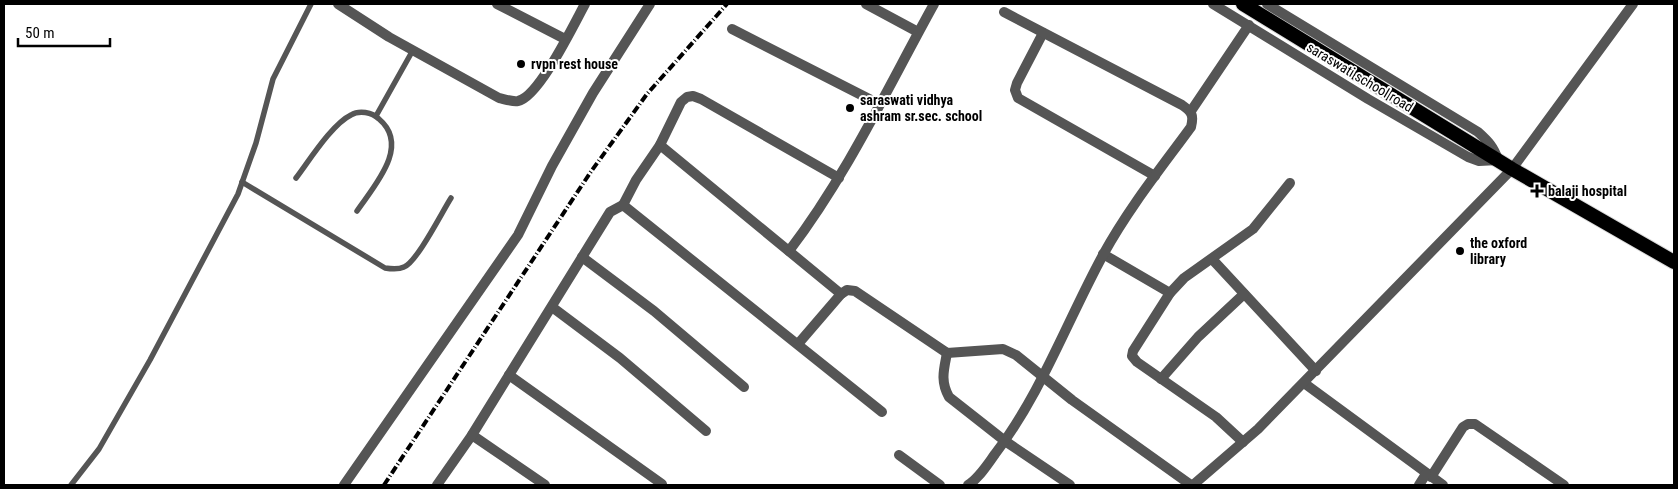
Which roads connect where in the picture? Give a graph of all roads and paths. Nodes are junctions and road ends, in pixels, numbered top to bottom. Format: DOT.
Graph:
graph roads {
  1 [pos="311,4"];
  2 [pos="338,4"];
  3 [pos="497,4"];
  4 [pos="585,4"];
  5 [pos="650,4"];
  6 [pos="866,4"];
  7 [pos="934,4"];
  8 [pos="1213,4"];
  9 [pos="1243,4"];
  10 [pos="1267,4"];
  11 [pos="1633,4"];
  12 [pos="1004,12"];
  13 [pos="1248,26"];
  14 [pos="732,29"];
  15 [pos="918,32"];
  16 [pos="1043,32"];
  17 [pos="565,39"];
  18 [pos="413,50"];
  19 [pos="879,104"];
  20 [pos="1191,111"];
  21 [pos="376,116"];
  22 [pos="660,145"];
  23 [pos="1498,160"];
  24 [pos="1512,169"];
  25 [pos="1155,176"];
  26 [pos="296,178"];
  27 [pos="839,178"];
  28 [pos="242,182"];
  29 [pos="1290,183"];
  30 [pos="450,198"];
  31 [pos="622,205"];
  32 [pos="357,211"];
  33 [pos="789,251"];
  34 [pos="1103,254"];
  35 [pos="582,257"];
  36 [pos="1212,259"];
  37 [pos="1674,262"];
  38 [pos="1170,293"];
  39 [pos="841,294"];
  40 [pos="1244,294"];
  41 [pos="552,307"];
  42 [pos="798,344"];
  43 [pos="947,353"];
  44 [pos="1316,371"];
  45 [pos="510,375"];
  46 [pos="1043,375"];
  47 [pos="1161,378"];
  48 [pos="1304,383"];
  49 [pos="744,386"];
  50 [pos="882,412"];
  51 [pos="706,431"];
  52 [pos="472,436"];
  53 [pos="1005,441"];
  54 [pos="1243,442"];
  55 [pos="899,455"];
  56 [pos="1429,476"];
  57 [pos="662,484"];
  58 [pos="71,485"];
  59 [pos="344,485"];
  60 [pos="437,485"];
  61 [pos="545,485"];
  62 [pos="940,485"];
  63 [pos="968,485"];
  64 [pos="1070,485"];
  65 [pos="1192,485"];
  66 [pos="1419,485"];
  67 [pos="1443,485"];
  68 [pos="1564,485"];
  1 -- 28 [label="lane"];
  2 -- 18 [label="street"];
  3 -- 17 [label="street"];
  4 -- 17 [label="street"];
  5 -- 59 [label="street"];
  6 -- 15 [label="street"];
  7 -- 15 [label="street"];
  8 -- 13 [label="street, saraswati school road"];
  9 -- 23 [label="highway"];
  10 -- 23 [label="street"];
  11 -- 24 [label="street"];
  12 -- 16 [label="street"];
  13 -- 20 [label="street"];
  13 -- 23 [label="street, saraswati school road"];
  14 -- 19 [label="street"];
  15 -- 19 [label="street"];
  16 -- 20 [label="street"];
  16 -- 25 [label="street"];
  17 -- 18 [label="street"];
  18 -- 21 [label="lane"];
  19 -- 27 [label="street"];
  20 -- 25 [label="street"];
  21 -- 26 [label="lane"];
  21 -- 32 [label="lane"];
  22 -- 27 [label="street"];
  22 -- 31 [label="street"];
  22 -- 33 [label="street"];
  23 -- 24 [label="highway"];
  24 -- 37 [label="highway"];
  24 -- 44 [label="street"];
  25 -- 34 [label="street"];
  27 -- 33 [label="street"];
  28 -- 30 [label="lane"];
  28 -- 58 [label="lane"];
  29 -- 36 [label="street"];
  31 -- 35 [label="street"];
  31 -- 42 [label="street"];
  33 -- 39 [label="street"];
  34 -- 38 [label="street"];
  34 -- 46 [label="street"];
  35 -- 41 [label="street"];
  35 -- 49 [label="street"];
  36 -- 38 [label="street"];
  36 -- 40 [label="street"];
  38 -- 47 [label="street"];
  39 -- 42 [label="street"];
  39 -- 43 [label="street"];
  40 -- 44 [label="street"];
  40 -- 47 [label="street"];
  41 -- 45 [label="street"];
  41 -- 51 [label="street"];
  42 -- 50 [label="street"];
  43 -- 46 [label="street"];
  43 -- 53 [label="street"];
  44 -- 48 [label="street"];
  45 -- 52 [label="street"];
  45 -- 57 [label="street"];
  46 -- 53 [label="street"];
  46 -- 65 [label="street"];
  47 -- 54 [label="street"];
  48 -- 54 [label="street"];
  48 -- 56 [label="street"];
  52 -- 60 [label="street"];
  52 -- 61 [label="street"];
  53 -- 63 [label="street"];
  53 -- 64 [label="street"];
  54 -- 65 [label="street"];
  55 -- 62 [label="street"];
  56 -- 66 [label="street"];
  56 -- 67 [label="street"];
  56 -- 68 [label="street"];
}
